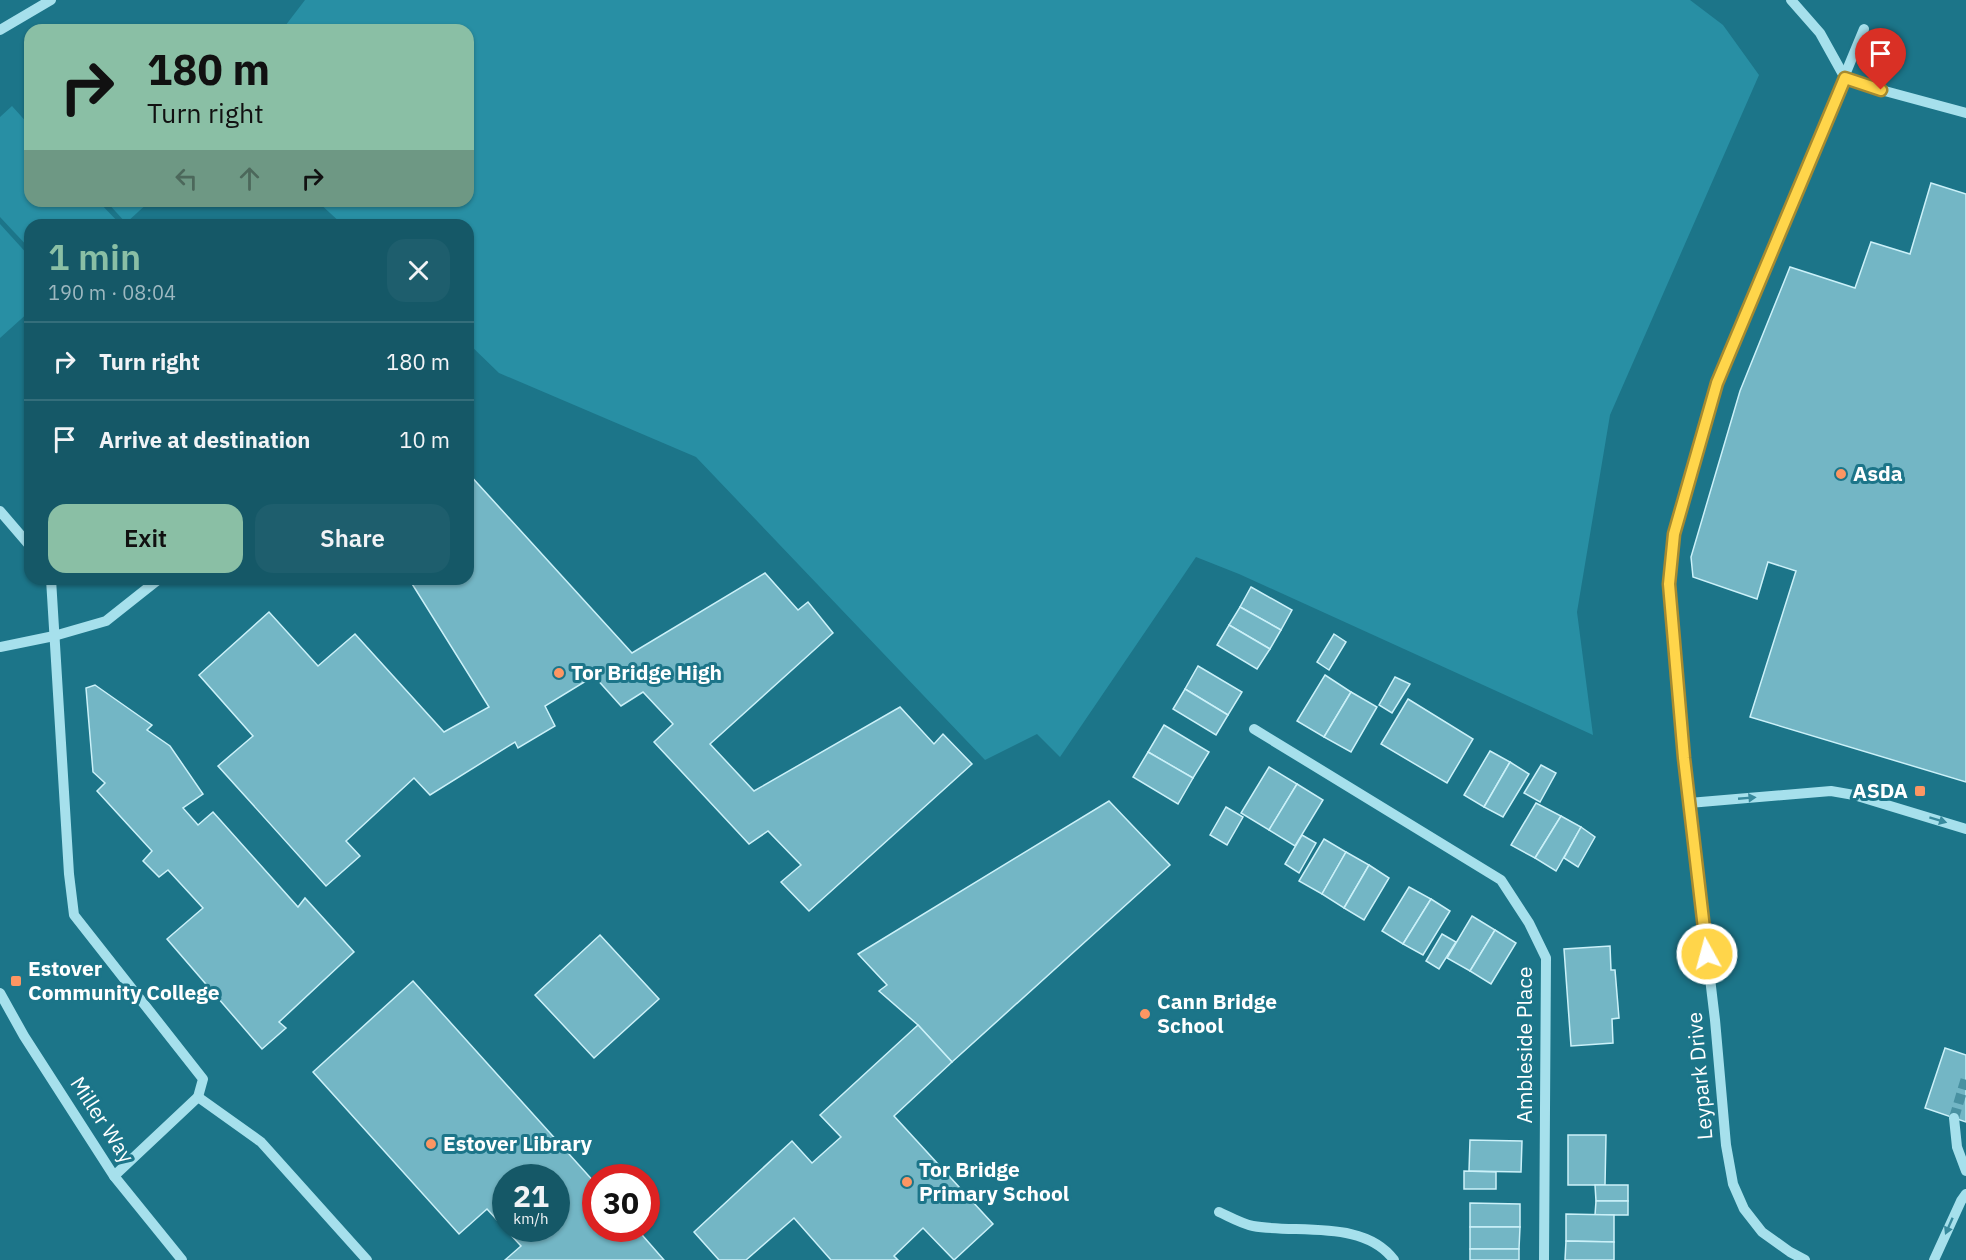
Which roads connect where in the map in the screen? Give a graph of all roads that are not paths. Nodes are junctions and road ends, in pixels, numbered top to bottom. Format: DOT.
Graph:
graph roads {
  1 [pos="51,0"];
  2 [pos="1791,0"];
  3 [pos="1864,29"];
  4 [pos="0,30"];
  5 [pos="1845,78"];
  6 [pos="1966,113"];
  7 [pos="0,511"];
  8 [pos="24,539"];
  9 [pos="51,585"];
  10 [pos="151,585"];
  11 [pos="54,636"];
  12 [pos="0,647"];
  13 [pos="1254,729"];
  14 [pos="1689,803"];
  15 [pos="1966,829"];
  16 [pos="0,993"];
  17 [pos="198,1096"];
  18 [pos="1954,1118"];
  19 [pos="1966,1171"];
  20 [pos="114,1176"];
  21 [pos="1966,1194"];
  22 [pos="1219,1212"];
  23 [pos="1391,1256"];
  24 [pos="182,1260"];
  25 [pos="367,1260"];
  26 [pos="1544,1260"];
  27 [pos="1806,1260"];
  28 [pos="1934,1260"];
  1 -- 4 [label="street"];
  2 -- 5 [label="street"];
  3 -- 5 [label="street, Leypark Drive"];
  5 -- 6 [label="street"];
  5 -- 14 [label="street, Leypark Drive"];
  7 -- 8 [label="street"];
  9 -- 11 [label="street"];
  10 -- 11 [label="street"];
  11 -- 12 [label="street"];
  11 -- 17 [label="street"];
  13 -- 26 [label="street, Ambleside Place"];
  14 -- 15 [label="street, one-way"];
  14 -- 27 [label="street, Leypark Drive"];
  16 -- 20 [label="street, Miller Way"];
  17 -- 20 [label="street"];
  17 -- 25 [label="street"];
  18 -- 19 [label="street"];
  20 -- 24 [label="street, Miller Way"];
  21 -- 28 [label="street, one-way"];
  22 -- 23 [label="street"];
}
